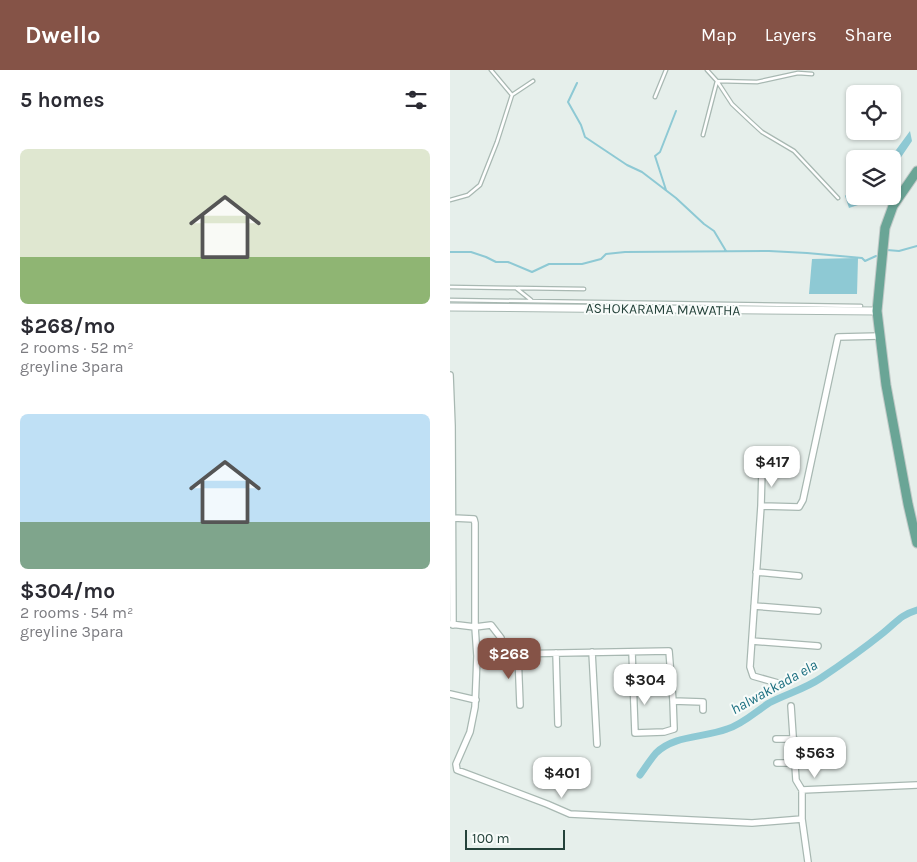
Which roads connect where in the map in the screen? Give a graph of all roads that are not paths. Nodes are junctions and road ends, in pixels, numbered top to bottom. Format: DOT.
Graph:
graph roads {
  1 [pos="491,70"];
  2 [pos="666,70"];
  3 [pos="707,70"];
  4 [pos="812,74"];
  5 [pos="533,81"];
  6 [pos="717,81"];
  7 [pos="512,94"];
  8 [pos="655,97"];
  9 [pos="702,135"];
  10 [pos="917,171"];
  11 [pos="838,198"];
  12 [pos="450,200"];
  13 [pos="450,287"];
  14 [pos="516,288"];
  15 [pos="584,288"];
  16 [pos="450,300"];
  17 [pos="532,301"];
  18 [pos="861,306"];
  19 [pos="450,307"];
  20 [pos="877,311"];
  21 [pos="880,336"];
  22 [pos="450,375"];
  23 [pos="762,469"];
  24 [pos="761,506"];
  25 [pos="453,518"];
  26 [pos="917,543"];
  27 [pos="756,572"];
  28 [pos="800,576"];
  29 [pos="754,606"];
  30 [pos="818,612"];
  31 [pos="452,624"];
  32 [pos="475,627"];
  33 [pos="752,641"];
  34 [pos="818,646"];
  35 [pos="592,652"];
  36 [pos="632,652"];
  37 [pos="556,653"];
  38 [pos="518,654"];
  39 [pos="778,683"];
  40 [pos="450,694"];
  41 [pos="476,700"];
  42 [pos="674,701"];
  43 [pos="520,705"];
  44 [pos="791,706"];
  45 [pos="703,710"];
  46 [pos="558,724"];
  47 [pos="776,739"];
  48 [pos="794,739"];
  49 [pos="598,744"];
  50 [pos="777,763"];
  51 [pos="795,763"];
  52 [pos="917,785"];
  53 [pos="802,790"];
  54 [pos="802,819"];
  55 [pos="808,862"];
  1 -- 7 [label="lane"];
  2 -- 8 [label="lane"];
  3 -- 6 [label="lane"];
  4 -- 6 [label="lane"];
  5 -- 7 [label="lane"];
  6 -- 9 [label="lane"];
  6 -- 11 [label="lane"];
  7 -- 12 [label="lane"];
  10 -- 20 [label="main road"];
  13 -- 14 [label="lane"];
  14 -- 15 [label="lane"];
  14 -- 17 [label="lane"];
  16 -- 17 [label="lane"];
  17 -- 18 [label="lane"];
  19 -- 20 [label="street, ASHOKARAMA MAWATHA"];
  20 -- 21 [label="main road"];
  21 -- 24 [label="street"];
  21 -- 26 [label="main road"];
  22 -- 25 [label="street"];
  23 -- 24 [label="street"];
  24 -- 27 [label="street"];
  25 -- 31 [label="street"];
  25 -- 32 [label="street"];
  27 -- 28 [label="street"];
  27 -- 29 [label="street"];
  29 -- 30 [label="street"];
  29 -- 33 [label="street"];
  31 -- 32 [label="street"];
  32 -- 38 [label="street"];
  32 -- 41 [label="street"];
  33 -- 34 [label="street"];
  33 -- 39 [label="street"];
  35 -- 36 [label="street"];
  35 -- 37 [label="street"];
  35 -- 49 [label="street"];
  36 -- 42 [label="street"];
  36 -- 42 [label="street"];
  37 -- 38 [label="street"];
  37 -- 46 [label="street"];
  38 -- 43 [label="street"];
  40 -- 41 [label="street"];
  41 -- 54 [label="street"];
  42 -- 45 [label="street"];
  44 -- 48 [label="street"];
  47 -- 48 [label="street"];
  48 -- 51 [label="street"];
  50 -- 51 [label="street"];
  51 -- 53 [label="street"];
  52 -- 53 [label="street"];
  53 -- 54 [label="street"];
  54 -- 55 [label="street"];
}
